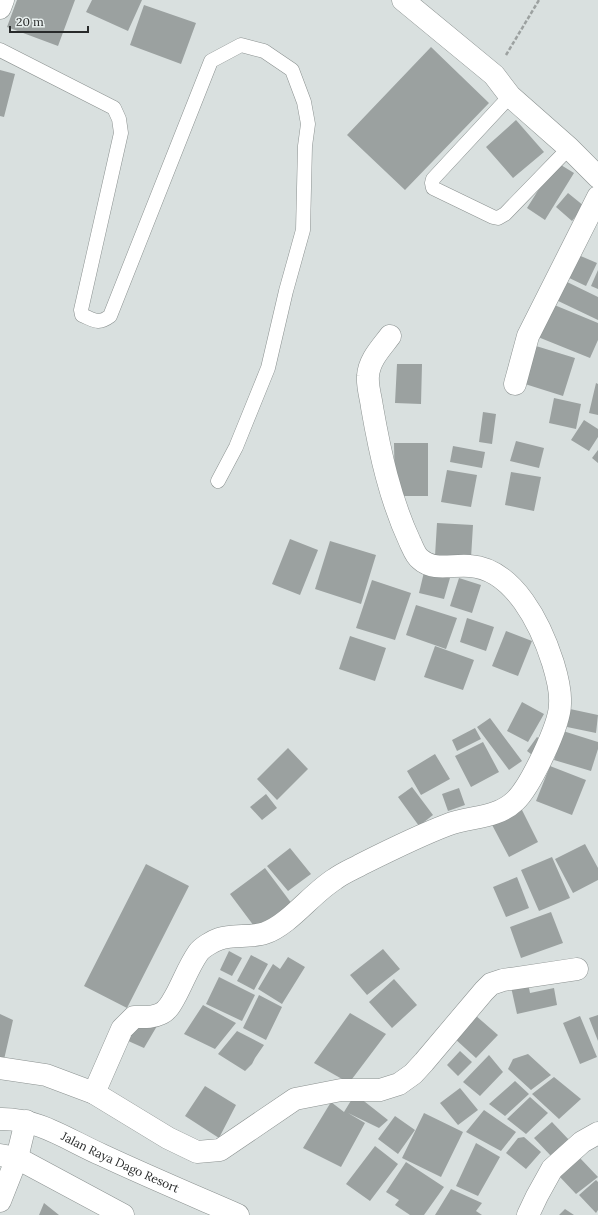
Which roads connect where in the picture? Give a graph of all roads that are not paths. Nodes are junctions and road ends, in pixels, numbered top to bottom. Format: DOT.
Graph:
graph roads {
  1 [pos="3,0"];
  2 [pos="403,0"];
  3 [pos="0,8"];
  4 [pos="0,50"];
  5 [pos="510,96"];
  6 [pos="569,148"];
  7 [pos="598,177"];
  8 [pos="598,198"];
  9 [pos="390,336"];
  10 [pos="515,384"];
  11 [pos="218,482"];
  12 [pos="577,969"];
  13 [pos="0,1068"];
  14 [pos="94,1093"];
  15 [pos="0,1119"];
  16 [pos="26,1121"];
  17 [pos="598,1133"];
  18 [pos="8,1156"];
  19 [pos="0,1201"];
  20 [pos="123,1215"];
  21 [pos="238,1215"];
  22 [pos="528,1215"];
  1 -- 3 [label="street"];
  2 -- 5 [label="street"];
  4 -- 11 [label="lane"];
  5 -- 6 [label="street"];
  5 -- 6 [label="lane"];
  6 -- 7 [label="street"];
  8 -- 10 [label="street"];
  9 -- 14 [label="street"];
  12 -- 14 [label="street"];
  13 -- 14 [label="street"];
  15 -- 16 [label="street, Jalan Raya Dago Resort"];
  16 -- 18 [label="street"];
  16 -- 21 [label="street, Jalan Raya Dago Resort"];
  17 -- 22 [label="street"];
  18 -- 19 [label="street"];
  18 -- 20 [label="street"];
}
